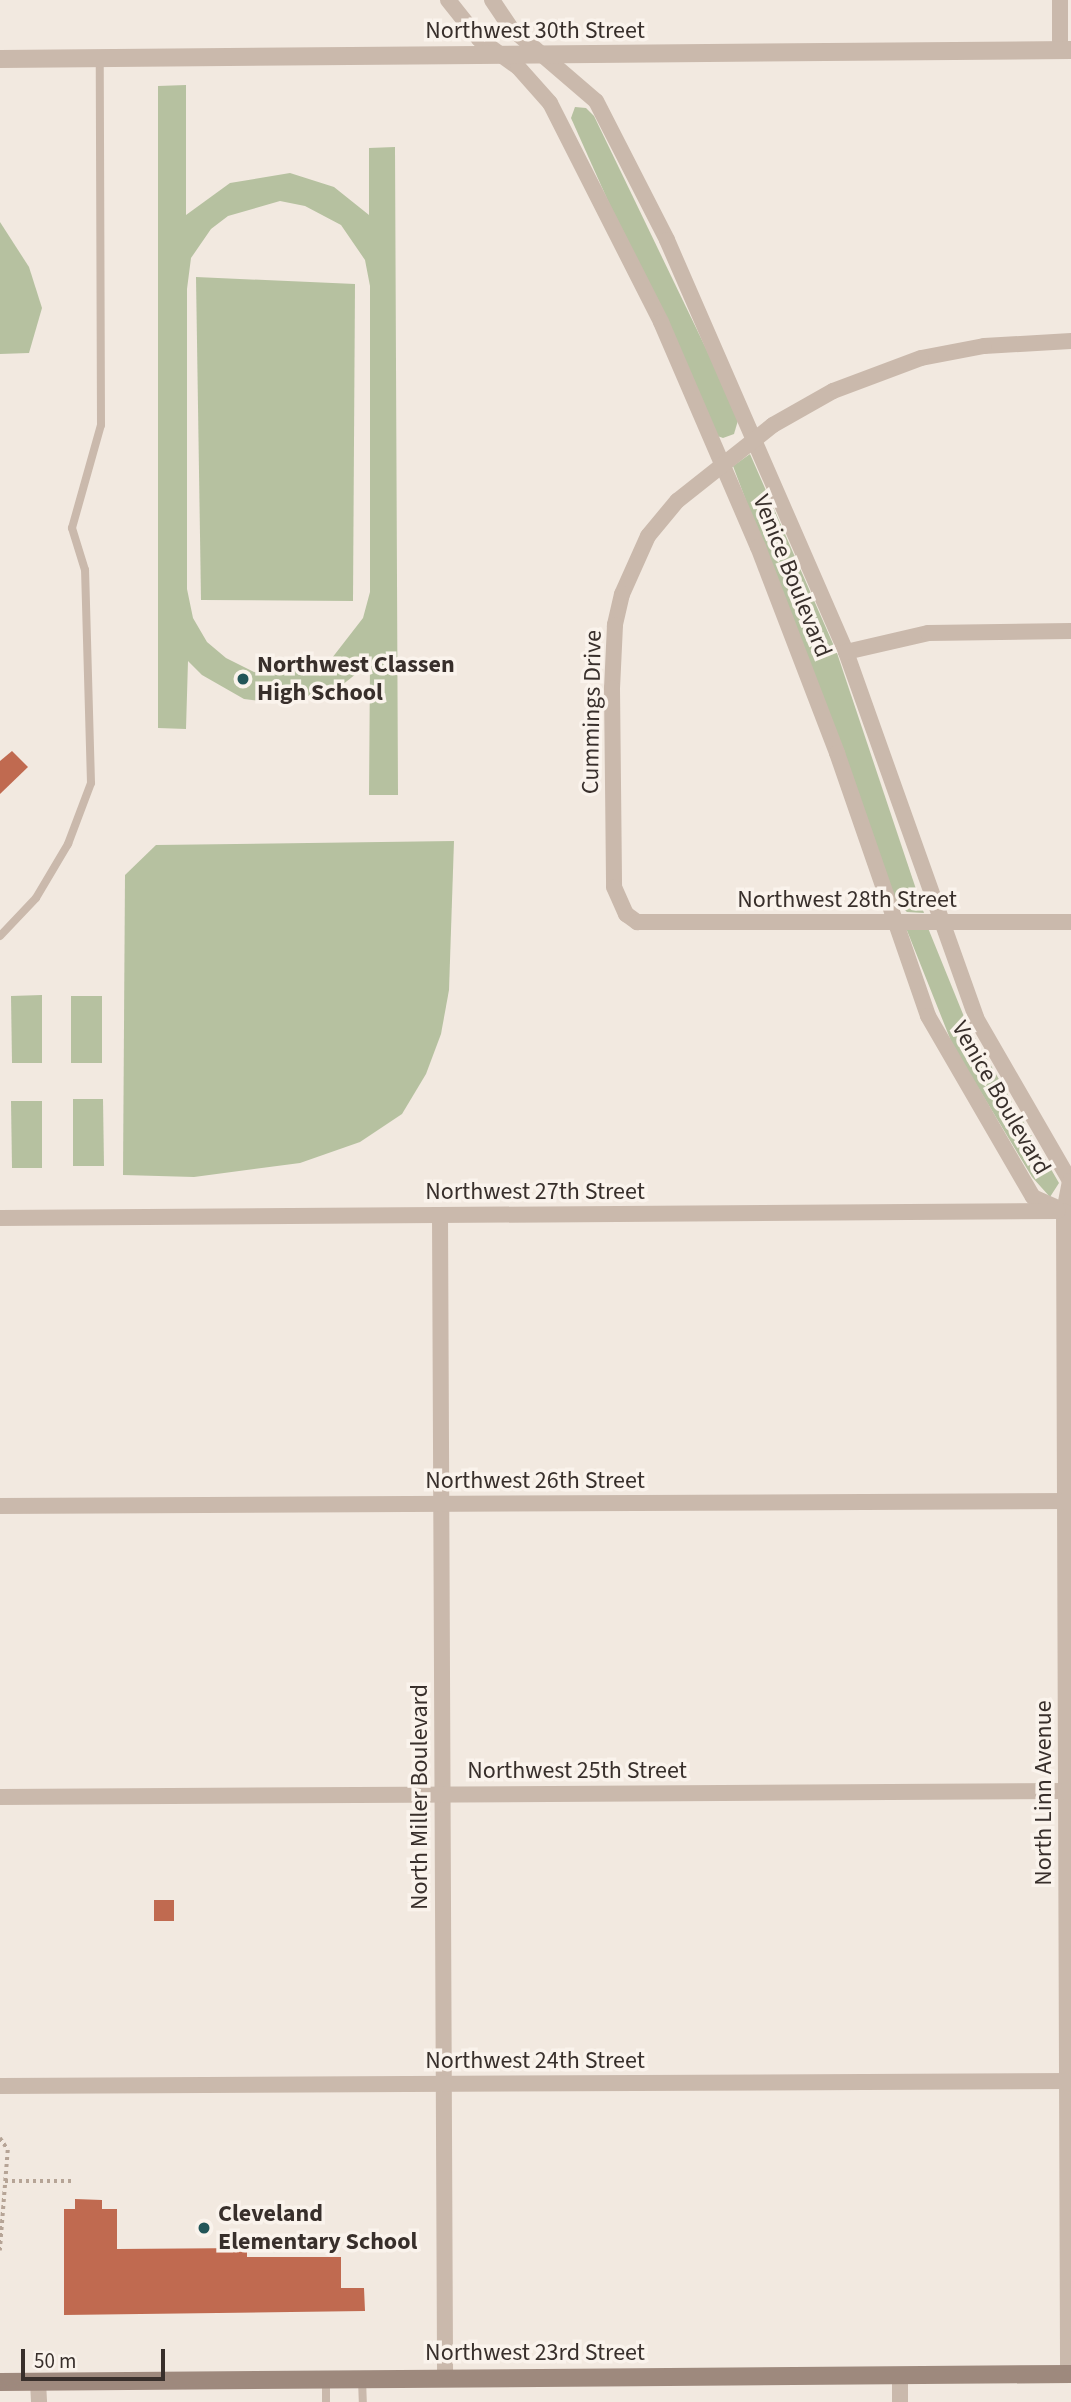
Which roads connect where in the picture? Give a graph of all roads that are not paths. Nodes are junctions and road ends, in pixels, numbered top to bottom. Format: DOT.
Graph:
graph roads {
  1 [pos="448,0"];
  2 [pos="492,0"];
  3 [pos="1060,0"];
  4 [pos="1066,50"];
  5 [pos="500,55"];
  6 [pos="541,56"];
  7 [pos="100,58"];
  8 [pos="0,59"];
  9 [pos="1071,341"];
  10 [pos="756,439"];
  11 [pos="721,466"];
  12 [pos="1071,631"];
  13 [pos="846,652"];
  14 [pos="626,914"];
  15 [pos="894,922"];
  16 [pos="1071,922"];
  17 [pos="939,923"];
  18 [pos="0,936"];
  19 [pos="1068,1211"];
  20 [pos="440,1215"];
  21 [pos="0,1218"];
  22 [pos="1069,1501"];
  23 [pos="442,1504"];
  24 [pos="0,1506"];
  25 [pos="1069,1791"];
  26 [pos="443,1795"];
  27 [pos="0,1797"];
  28 [pos="1069,2081"];
  29 [pos="442,2084"];
  30 [pos="0,2086"];
  31 [pos="1069,2374"];
  32 [pos="900,2376"];
  33 [pos="326,2379"];
  34 [pos="362,2379"];
  35 [pos="445,2379"];
  36 [pos="0,2382"];
  37 [pos="38,2382"];
  38 [pos="38,2402"];
  39 [pos="326,2402"];
  40 [pos="363,2402"];
  41 [pos="901,2402"];
  1 -- 5 [label="street, Venice Boulevard"];
  2 -- 6 [label="street, Venice Boulevard"];
  3 -- 4 [label="street"];
  4 -- 6 [label="street, Northwest 30th Street"];
  5 -- 6 [label="street, Northwest 30th Street"];
  5 -- 7 [label="street, Northwest 30th Street"];
  5 -- 11 [label="street, Venice Boulevard"];
  6 -- 10 [label="street, Venice Boulevard"];
  7 -- 8 [label="street, Northwest 30th Street"];
  7 -- 18 [label="lane"];
  9 -- 10 [label="street, Cummings Drive"];
  10 -- 11 [label="street, Cummings Drive"];
  10 -- 13 [label="street, Venice Boulevard"];
  11 -- 14 [label="street, Cummings Drive"];
  11 -- 15 [label="street, Venice Boulevard"];
  12 -- 13 [label="street"];
  13 -- 17 [label="street, Venice Boulevard"];
  14 -- 15 [label="street, Northwest 28th Street"];
  15 -- 17 [label="street, Northwest 28th Street"];
  15 -- 19 [label="street, Venice Boulevard"];
  16 -- 17 [label="street, Northwest 28th Street"];
  17 -- 19 [label="street, Venice Boulevard"];
  19 -- 20 [label="street, Northwest 27th Street"];
  19 -- 22 [label="street, North Linn Avenue"];
  20 -- 21 [label="street, Northwest 27th Street"];
  20 -- 23 [label="street, North Miller Boulevard"];
  22 -- 23 [label="street, Northwest 26th Street"];
  22 -- 25 [label="street, North Linn Avenue"];
  23 -- 24 [label="street, Northwest 26th Street"];
  23 -- 26 [label="street, North Miller Boulevard"];
  25 -- 26 [label="street, Northwest 25th Street"];
  25 -- 28 [label="street, North Linn Avenue"];
  26 -- 27 [label="street, Northwest 25th Street"];
  26 -- 29 [label="street, North Miller Boulevard"];
  28 -- 29 [label="street, Northwest 24th Street"];
  28 -- 31 [label="street, North Linn Avenue"];
  29 -- 30 [label="street, Northwest 24th Street"];
  29 -- 35 [label="street, North Miller Boulevard"];
  31 -- 32 [label="main road, Northwest 23rd Street"];
  32 -- 35 [label="main road, Northwest 23rd Street"];
  32 -- 41 [label="street"];
  33 -- 34 [label="main road, Northwest 23rd Street"];
  33 -- 37 [label="main road, Northwest 23rd Street"];
  33 -- 39 [label="lane"];
  34 -- 35 [label="main road, Northwest 23rd Street"];
  34 -- 40 [label="lane"];
  36 -- 37 [label="main road, Northwest 23rd Street"];
  37 -- 38 [label="street"];
}
